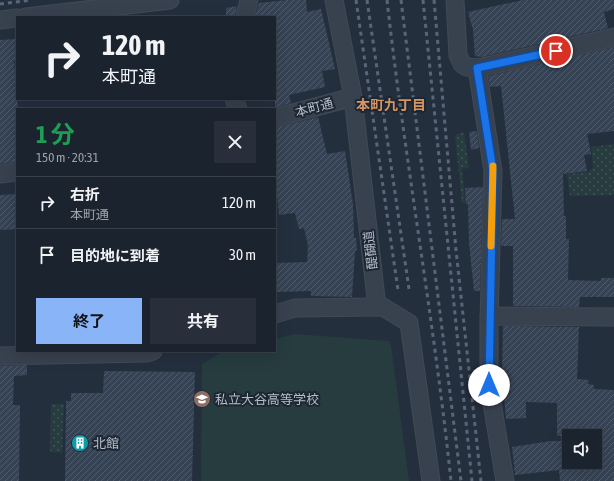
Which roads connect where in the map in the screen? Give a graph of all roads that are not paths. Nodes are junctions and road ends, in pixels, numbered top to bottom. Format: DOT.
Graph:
graph roads {
  1 [pos="170,0"];
  2 [pos="249,0"];
  3 [pos="334,0"];
  4 [pos="455,0"];
  5 [pos="34,16"];
  6 [pos="245,16"];
  7 [pos="16,18"];
  8 [pos="0,20"];
  9 [pos="614,37"];
  10 [pos="477,68"];
  11 [pos="353,97"];
  12 [pos="276,118"];
  13 [pos="16,172"];
  14 [pos="0,174"];
  15 [pos="377,307"];
  16 [pos="276,314"];
  17 [pos="489,316"];
  18 [pos="614,317"];
  19 [pos="150,352"];
  20 [pos="0,356"];
  21 [pos="430,481"];
  22 [pos="504,481"];
  1 -- 5 [label="street"];
  2 -- 6 [label="street"];
  3 -- 11 [label="street, 醍醐道"];
  4 -- 10 [label="street"];
  7 -- 8 [label="street"];
  9 -- 10 [label="street"];
  10 -- 17 [label="street"];
  11 -- 12 [label="street, 本町通"];
  11 -- 15 [label="street, 醍醐道"];
  13 -- 14 [label="street"];
  15 -- 16 [label="street"];
  15 -- 21 [label="street"];
  17 -- 18 [label="street"];
  17 -- 22 [label="street"];
  19 -- 20 [label="street"];
}
